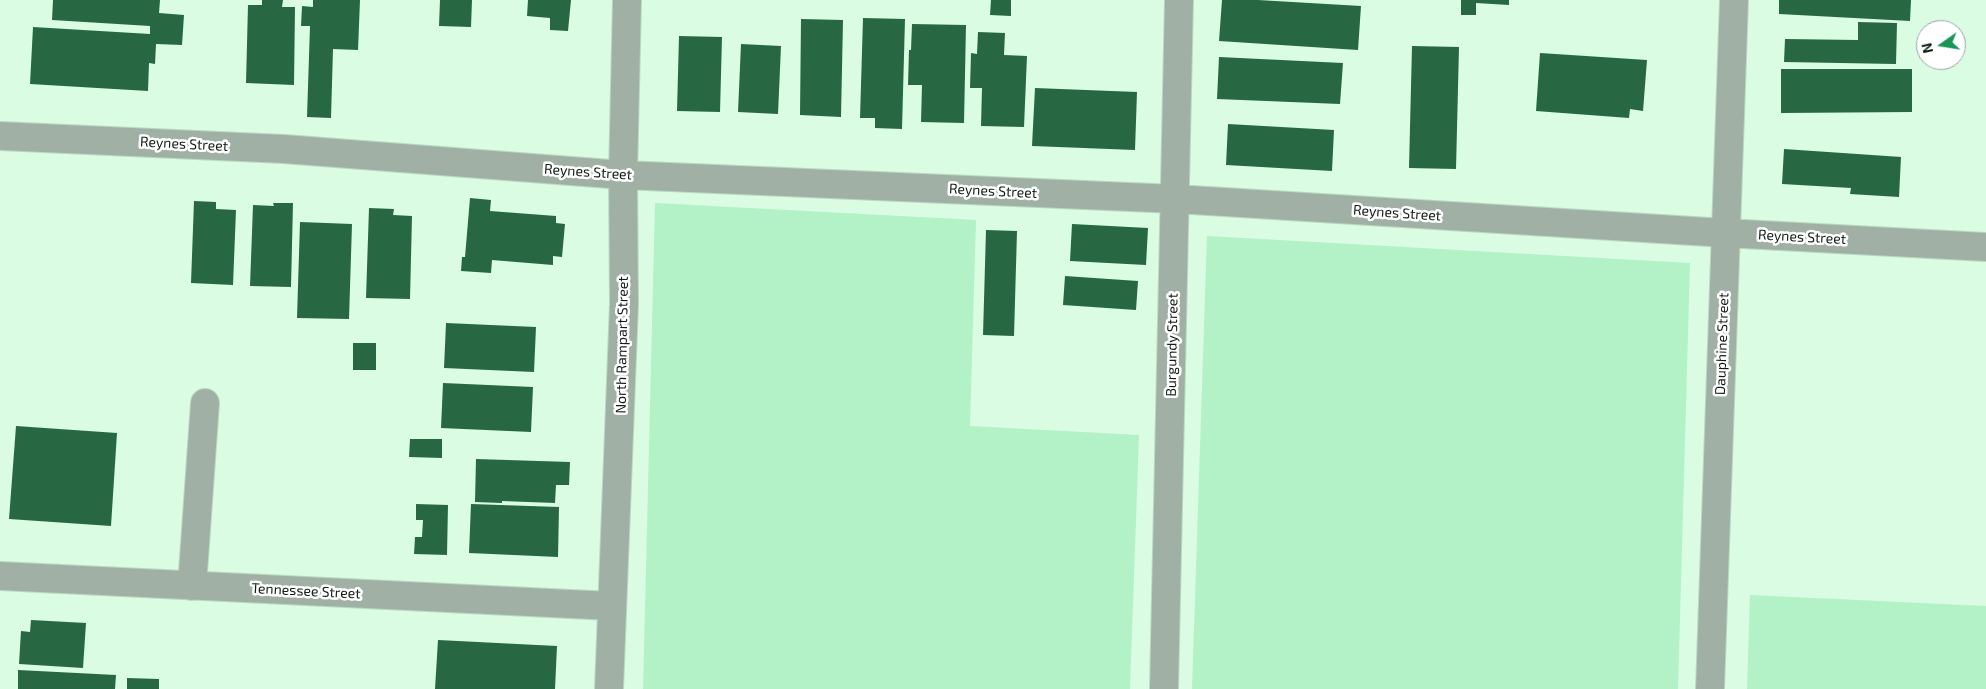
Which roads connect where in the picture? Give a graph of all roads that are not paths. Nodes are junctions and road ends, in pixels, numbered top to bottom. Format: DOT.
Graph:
graph roads {
  1 [pos="627,0"];
  2 [pos="1179,0"];
  3 [pos="1734,0"];
  4 [pos="0,136"];
  5 [pos="623,175"];
  6 [pos="1176,199"];
  7 [pos="1725,234"];
  8 [pos="1986,247"];
  9 [pos="205,403"];
  10 [pos="0,576"];
  11 [pos="192,586"];
  12 [pos="611,606"];
  13 [pos="609,689"];
  14 [pos="1164,689"];
  15 [pos="1710,689"];
  1 -- 5 [label="street, North Rampart Street"];
  2 -- 6 [label="street, Burgundy Street"];
  3 -- 7 [label="street, Dauphine Street"];
  4 -- 5 [label="street, Reynes Street"];
  5 -- 6 [label="street, Reynes Street"];
  5 -- 12 [label="street, North Rampart Street"];
  6 -- 7 [label="street, Reynes Street"];
  6 -- 14 [label="street, Burgundy Street"];
  7 -- 8 [label="street, Reynes Street"];
  7 -- 15 [label="street, Dauphine Street"];
  9 -- 11 [label="street"];
  10 -- 11 [label="street, Tennessee Street"];
  11 -- 12 [label="street, Tennessee Street"];
  12 -- 13 [label="street, North Rampart Street"];
}
